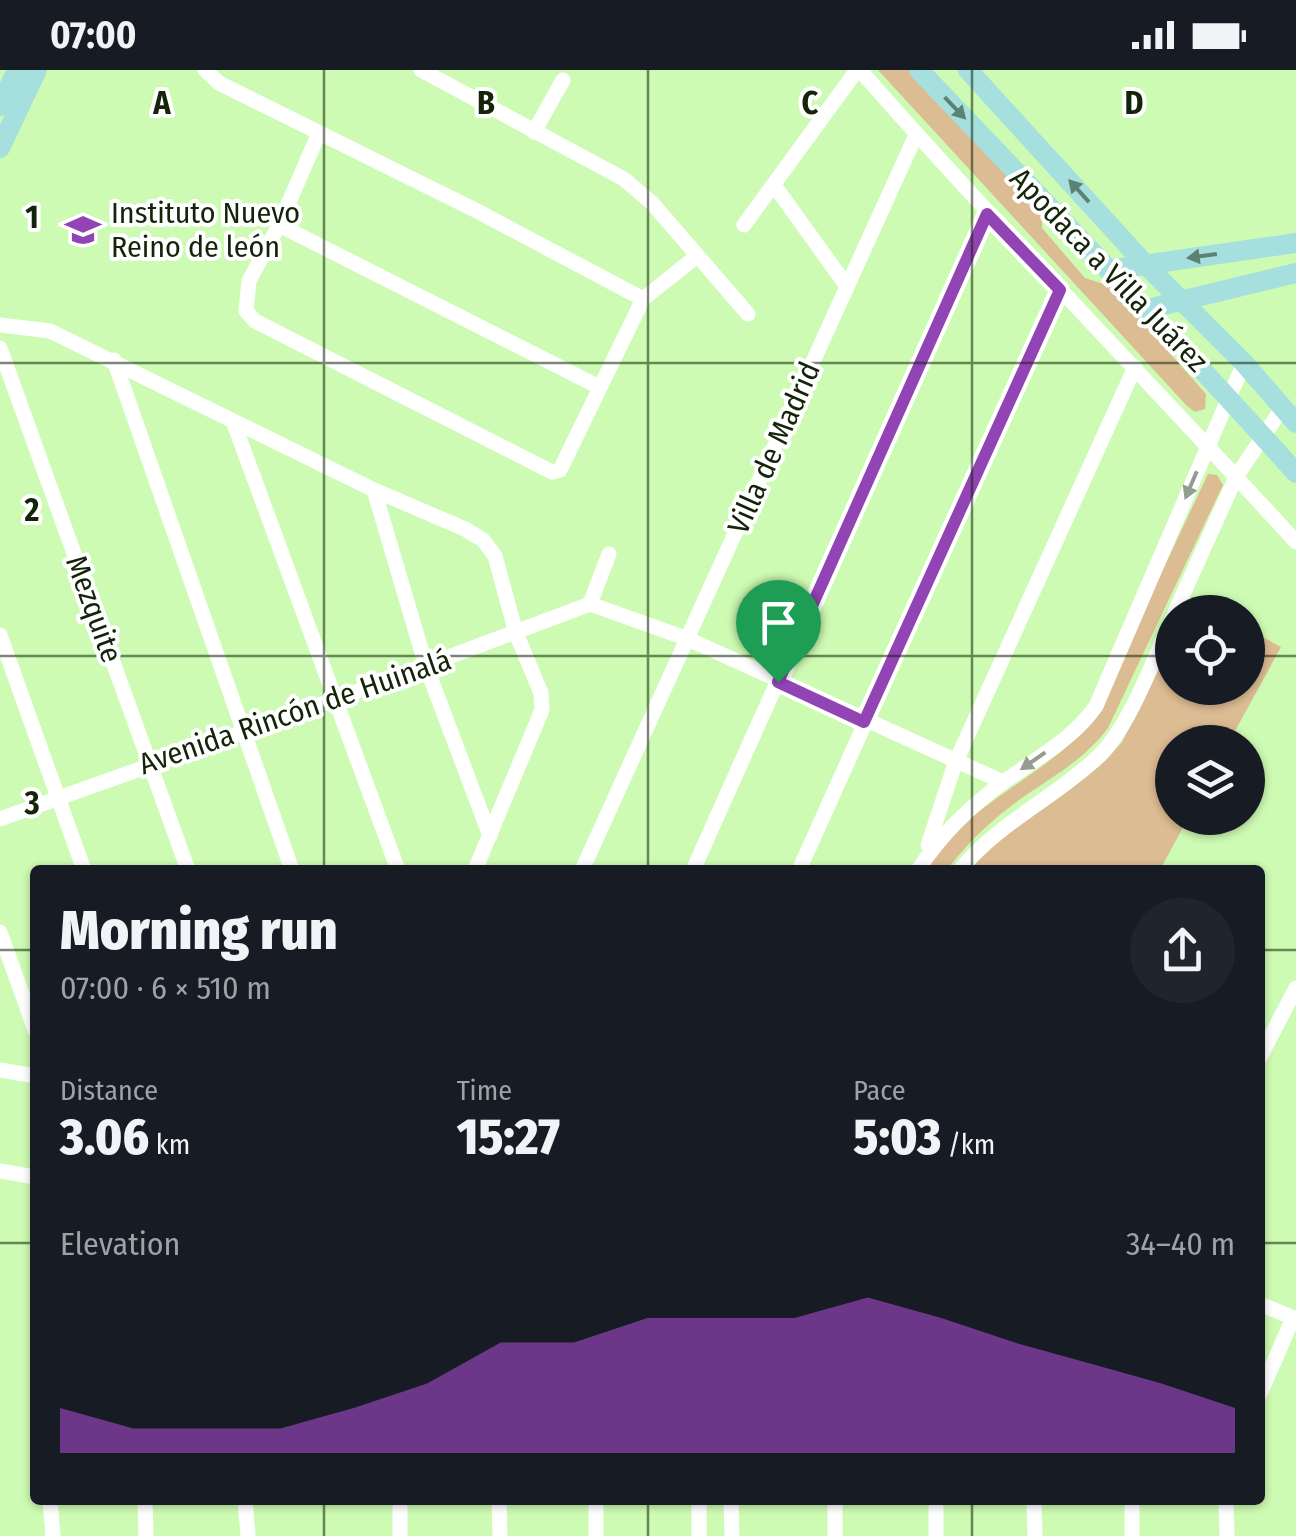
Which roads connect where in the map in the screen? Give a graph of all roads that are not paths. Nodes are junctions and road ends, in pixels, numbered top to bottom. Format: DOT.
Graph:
graph roads {
  1 [pos="18,70"];
  2 [pos="37,70"];
  3 [pos="205,70"];
  4 [pos="421,70"];
  5 [pos="858,70"];
  6 [pos="918,70"];
  7 [pos="968,70"];
  8 [pos="454,77"];
  9 [pos="563,80"];
  10 [pos="0,106"];
  11 [pos="534,132"];
  12 [pos="318,133"];
  13 [pos="916,134"];
  14 [pos="0,148"];
  15 [pos="774,185"];
  16 [pos="987,214"];
  17 [pos="279,224"];
  18 [pos="744,225"];
  19 [pos="1294,247"];
  20 [pos="696,256"];
  21 [pos="1144,263"];
  22 [pos="1108,270"];
  23 [pos="1296,274"];
  24 [pos="846,285"];
  25 [pos="1060,290"];
  26 [pos="642,299"];
  27 [pos="1180,302"];
  28 [pos="1143,310"];
  29 [pos="748,314"];
  30 [pos="0,324"];
  31 [pos="0,348"];
  32 [pos="114,360"];
  33 [pos="1244,364"];
  34 [pos="1135,367"];
  35 [pos="600,387"];
  36 [pos="1229,397"];
  37 [pos="1289,415"];
  38 [pos="233,421"];
  39 [pos="1262,435"];
  40 [pos="1207,446"];
  41 [pos="1296,473"];
  42 [pos="1236,476"];
  43 [pos="374,490"];
  44 [pos="1296,542"];
  45 [pos="610,554"];
  46 [pos="1183,595"];
  47 [pos="590,604"];
  48 [pos="516,632"];
  49 [pos="0,635"];
  50 [pos="688,639"];
  51 [pos="1155,657"];
  52 [pos="426,666"];
  53 [pos="778,682"];
  54 [pos="1107,684"];
  55 [pos="1136,698"];
  56 [pos="336,700"];
  57 [pos="864,722"];
  58 [pos="246,730"];
  59 [pos="956,762"];
  60 [pos="149,763"];
  61 [pos="1002,782"];
  62 [pos="58,796"];
  63 [pos="0,818"];
  64 [pos="490,836"];
  65 [pos="82,865"];
  66 [pos="186,865"];
  67 [pos="290,865"];
  68 [pos="396,865"];
  69 [pos="476,865"];
  70 [pos="584,865"];
  71 [pos="695,865"];
  72 [pos="802,865"];
  73 [pos="922,865"];
  74 [pos="924,865"];
  75 [pos="965,865"];
  76 [pos="0,932"];
  77 [pos="1296,988"];
  78 [pos="30,1016"];
  79 [pos="1265,1047"];
  80 [pos="0,1070"];
  81 [pos="30,1075"];
  82 [pos="0,1171"];
  83 [pos="30,1177"];
  84 [pos="1265,1306"];
  85 [pos="1294,1318"];
  86 [pos="1265,1383"];
  87 [pos="50,1505"];
  88 [pos="145,1505"];
  89 [pos="246,1505"];
  90 [pos="400,1505"];
  91 [pos="499,1505"];
  92 [pos="596,1505"];
  93 [pos="699,1505"];
  94 [pos="731,1505"];
  95 [pos="835,1505"];
  96 [pos="936,1505"];
  97 [pos="1034,1505"];
  98 [pos="1132,1505"];
  99 [pos="1226,1505"];
  100 [pos="53,1536"];
  101 [pos="146,1536"];
  102 [pos="248,1536"];
  103 [pos="400,1536"];
  104 [pos="500,1536"];
  105 [pos="596,1536"];
  106 [pos="699,1536"];
  107 [pos="732,1536"];
  108 [pos="834,1536"];
  109 [pos="936,1536"];
  110 [pos="1035,1536"];
  111 [pos="1132,1536"];
  112 [pos="1227,1536"];
  1 -- 10 [label="main road"];
  2 -- 14 [label="main road"];
  3 -- 12 [label="street"];
  4 -- 8 [label="street"];
  5 -- 13 [label="street"];
  5 -- 15 [label="street"];
  6 -- 22 [label="main road, Apodaca a Villa Juárez, one-way"];
  21 -- 7 [label="main road, Apodaca a Villa Juárez, one-way"];
  8 -- 11 [label="street"];
  9 -- 11 [label="street"];
  11 -- 20 [label="street"];
  12 -- 17 [label="street"];
  12 -- 26 [label="street"];
  13 -- 16 [label="street"];
  13 -- 24 [label="street, Villa de Madrid"];
  15 -- 18 [label="street"];
  15 -- 24 [label="street"];
  16 -- 25 [label="street"];
  16 -- 53 [label="street"];
  17 -- 35 [label="street"];
  17 -- 35 [label="street"];
  19 -- 21 [label="main road, one-way"];
  20 -- 26 [label="street"];
  20 -- 29 [label="street"];
  21 -- 22 [label="main road"];
  21 -- 27 [label="main road, Apodaca a Villa Juárez"];
  22 -- 28 [label="main road, Apodaca a Villa Juárez"];
  23 -- 27 [label="main road"];
  24 -- 50 [label="street, Villa de Madrid"];
  25 -- 34 [label="street"];
  25 -- 57 [label="street"];
  26 -- 35 [label="street"];
  27 -- 28 [label="main road"];
  27 -- 33 [label="main road, Apodaca a Villa Juárez"];
  28 -- 36 [label="main road, Apodaca a Villa Juárez"];
  30 -- 32 [label="street"];
  31 -- 60 [label="street, Mezquite"];
  32 -- 38 [label="street"];
  32 -- 58 [label="street"];
  33 -- 36 [label="street"];
  33 -- 37 [label="main road, Apodaca a Villa Juárez"];
  34 -- 40 [label="street"];
  34 -- 59 [label="street"];
  36 -- 39 [label="main road, Apodaca a Villa Juárez"];
  36 -- 40 [label="street"];
  37 -- 39 [label="street"];
  38 -- 43 [label="street"];
  38 -- 56 [label="street"];
  39 -- 41 [label="main road, Apodaca a Villa Juárez"];
  39 -- 42 [label="street"];
  40 -- 42 [label="street"];
  40 -- 54 [label="street, one-way"];
  42 -- 44 [label="street"];
  42 -- 46 [label="street"];
  43 -- 48 [label="street"];
  43 -- 52 [label="street"];
  45 -- 47 [label="street"];
  47 -- 48 [label="street, Avenida Rincón de Huinalá"];
  47 -- 50 [label="street"];
  48 -- 52 [label="street, Avenida Rincón de Huinalá"];
  48 -- 64 [label="street"];
  49 -- 62 [label="street"];
  50 -- 53 [label="street"];
  50 -- 70 [label="street, Villa de Madrid"];
  51 -- 55 [label="street"];
  52 -- 56 [label="street, Avenida Rincón de Huinalá"];
  52 -- 64 [label="street"];
  53 -- 57 [label="street"];
  53 -- 71 [label="street"];
  54 -- 55 [label="street"];
  54 -- 61 [label="street, one-way"];
  55 -- 75 [label="street"];
  56 -- 58 [label="street, Avenida Rincón de Huinalá"];
  56 -- 68 [label="street"];
  57 -- 59 [label="street"];
  57 -- 72 [label="street"];
  58 -- 60 [label="street, Avenida Rincón de Huinalá"];
  58 -- 67 [label="street"];
  59 -- 61 [label="street"];
  59 -- 73 [label="street"];
  60 -- 62 [label="street, Avenida Rincón de Huinalá"];
  60 -- 66 [label="street, Mezquite"];
  61 -- 74 [label="street"];
  62 -- 63 [label="street, Avenida Rincón de Huinalá"];
  62 -- 65 [label="street"];
  64 -- 69 [label="street"];
  76 -- 78 [label="street"];
  77 -- 79 [label="street"];
  80 -- 81 [label="street"];
  82 -- 83 [label="street"];
  84 -- 85 [label="street"];
  85 -- 86 [label="street"];
  87 -- 100 [label="street"];
  88 -- 101 [label="street"];
  89 -- 102 [label="street"];
  90 -- 103 [label="street"];
  91 -- 104 [label="street"];
  92 -- 105 [label="street"];
  93 -- 106 [label="street"];
  94 -- 107 [label="street"];
  95 -- 108 [label="street"];
  96 -- 109 [label="street"];
  97 -- 110 [label="street"];
  98 -- 111 [label="street"];
  99 -- 112 [label="street"];
}
